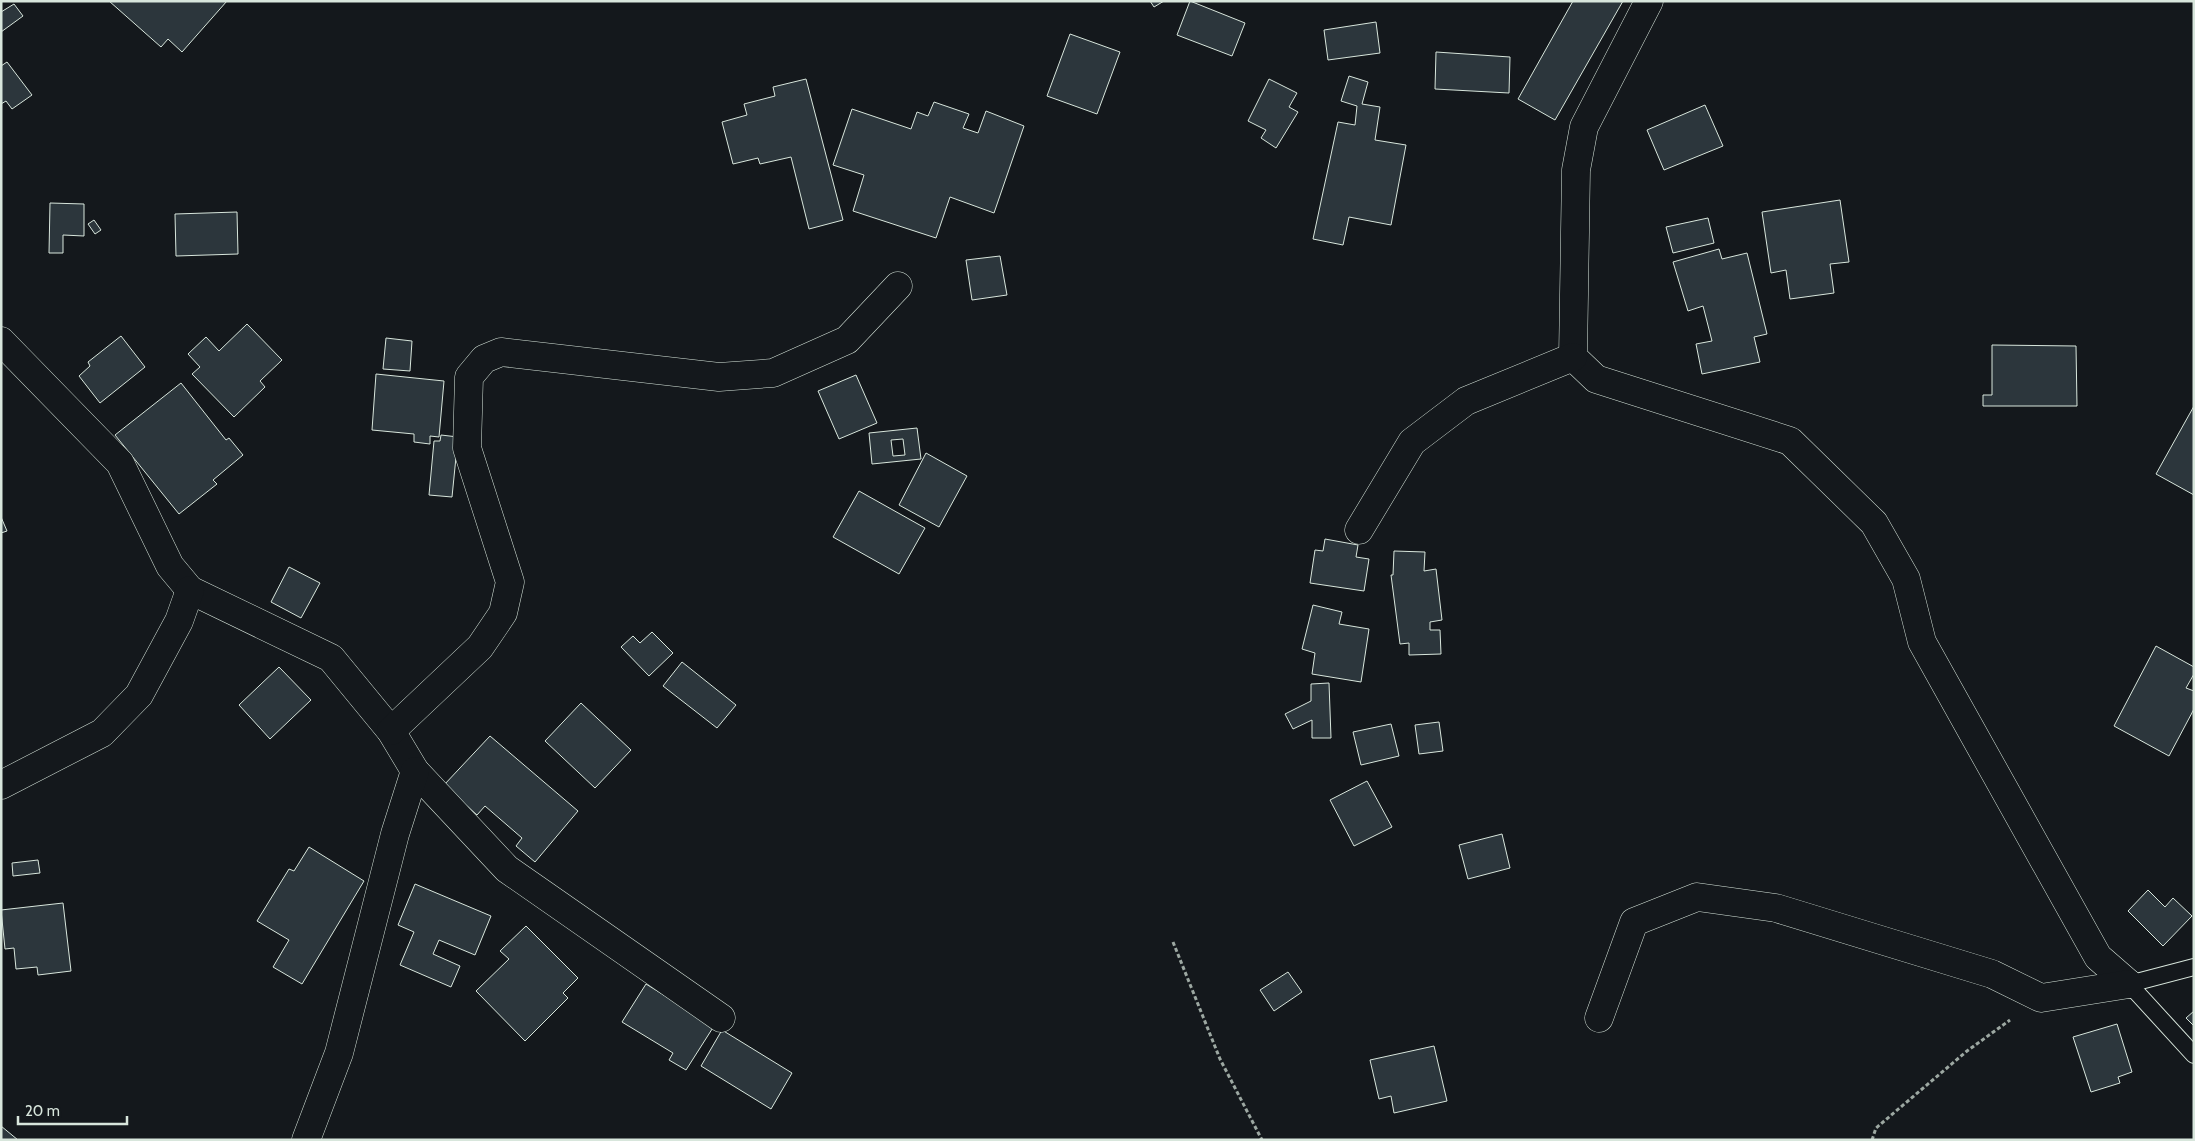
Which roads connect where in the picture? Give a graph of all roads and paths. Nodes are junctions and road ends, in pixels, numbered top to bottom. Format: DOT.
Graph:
graph roads {
  1 [pos="1649,1"];
  2 [pos="898,286"];
  3 [pos="1,341"];
  4 [pos="1573,357"];
  5 [pos="1359,530"];
  6 [pos="190,590"];
  7 [pos="391,731"];
  8 [pos="415,771"];
  9 [pos="1,785"];
  10 [pos="1173,942"];
  11 [pos="2194,967"];
  12 [pos="2129,984"];
  13 [pos="2041,998"];
  14 [pos="721,1018"];
  15 [pos="1599,1018"];
  16 [pos="2194,1055"];
  17 [pos="306,1140"];
  18 [pos="1262,1140"];
  19 [pos="1872,1140"];
  1 -- 4 [label="street"];
  2 -- 7 [label="street"];
  3 -- 6 [label="street"];
  4 -- 5 [label="street"];
  4 -- 12 [label="street"];
  6 -- 7 [label="street"];
  6 -- 9 [label="street"];
  7 -- 8 [label="street"];
  8 -- 14 [label="street"];
  8 -- 17 [label="street"];
  10 -- 18 [label="path"];
  11 -- 12 [label="lane"];
  12 -- 13 [label="street"];
  12 -- 16 [label="lane"];
  13 -- 15 [label="street"];
  13 -- 19 [label="path"];
}
